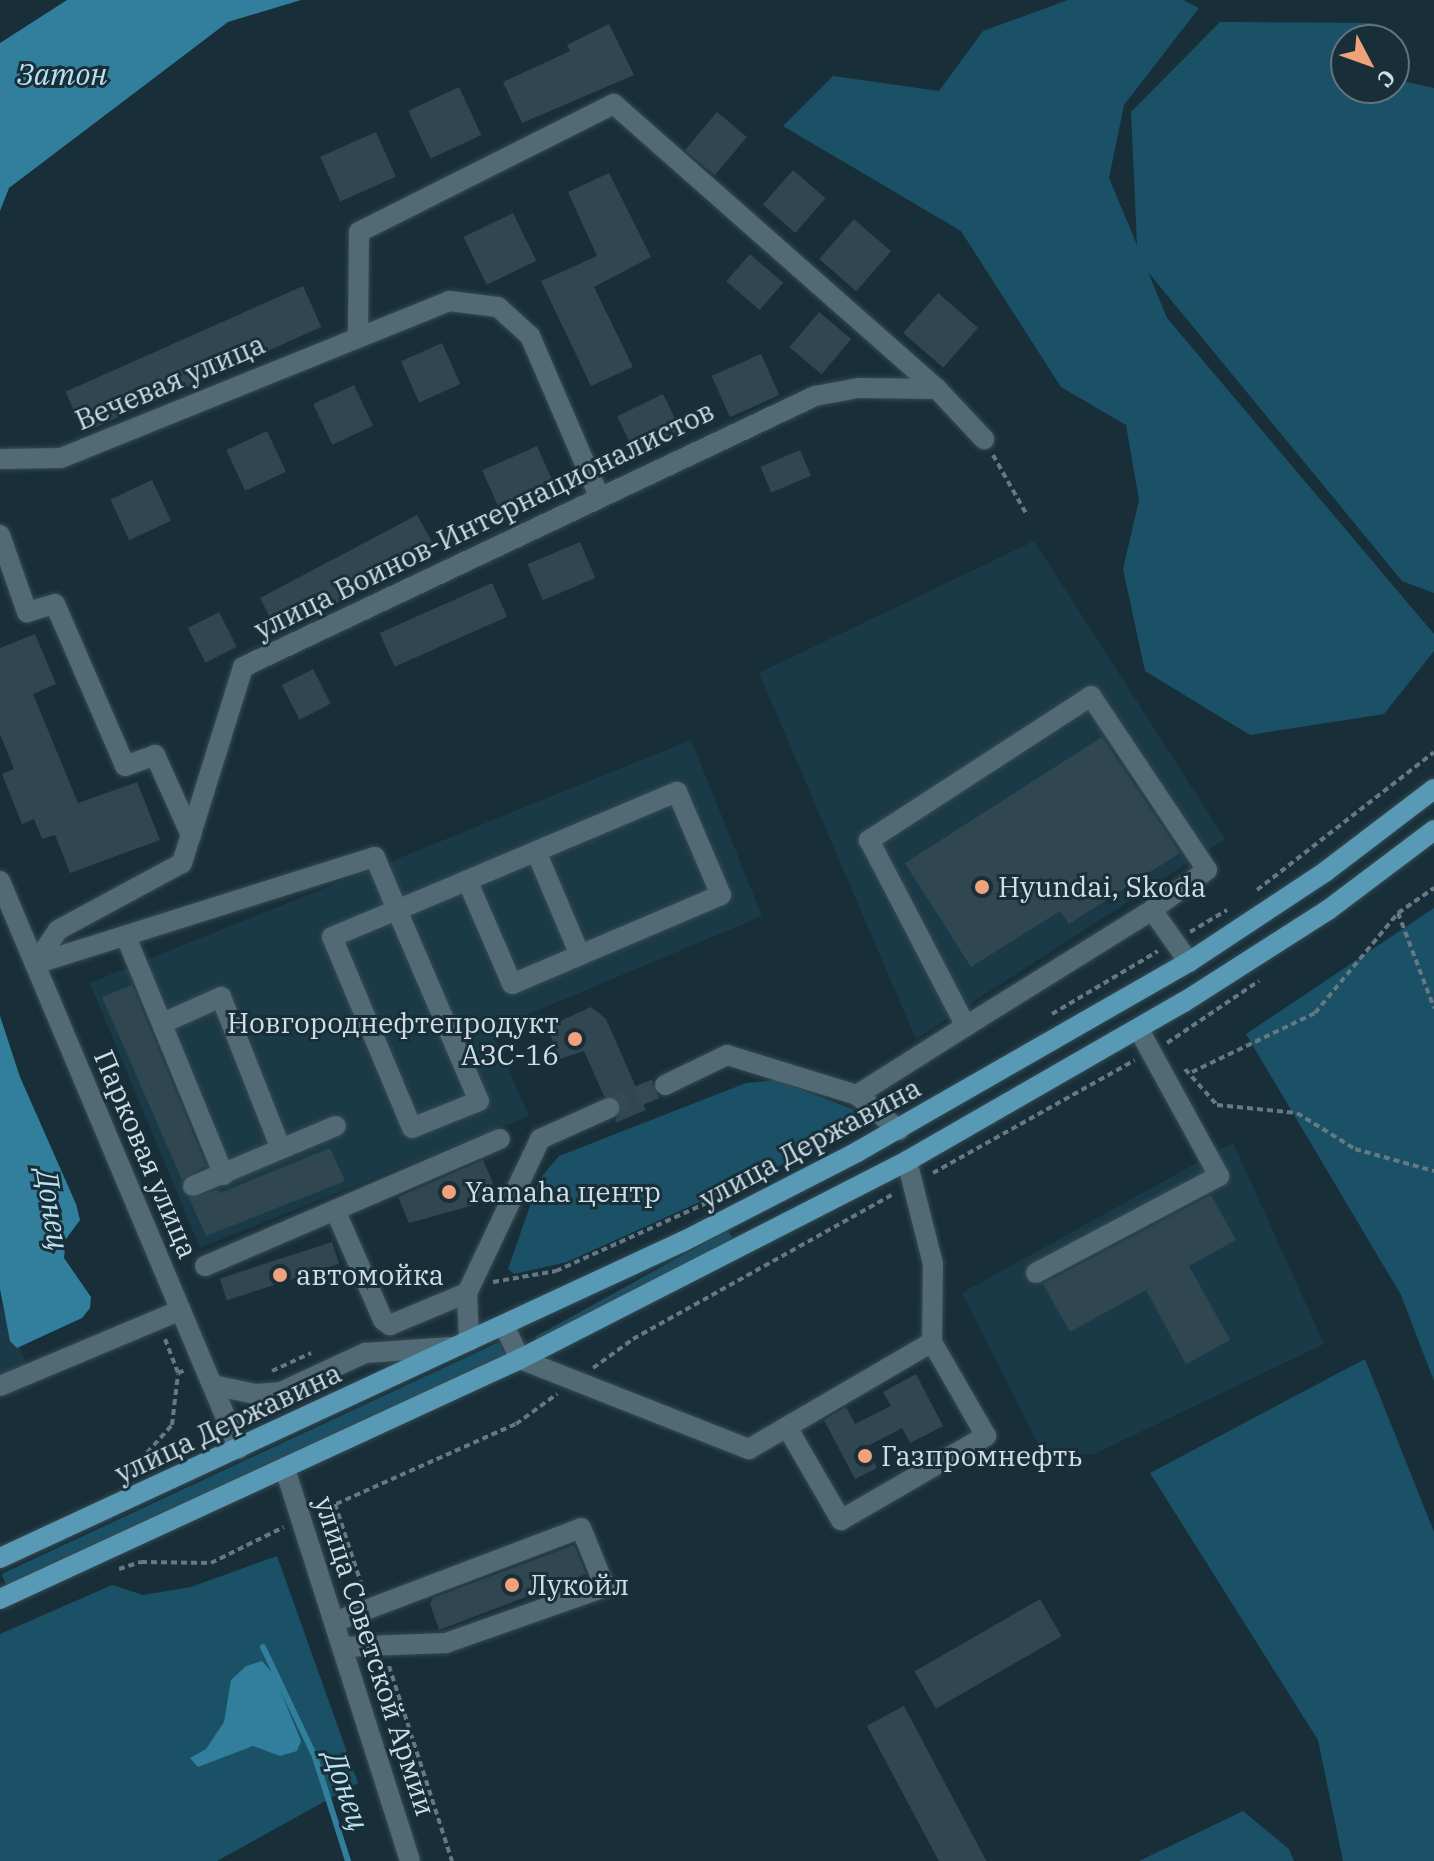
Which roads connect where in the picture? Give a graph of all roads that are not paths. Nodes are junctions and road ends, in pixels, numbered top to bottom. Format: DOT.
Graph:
graph roads {
  1 [pos="358,333"];
  2 [pos="937,389"];
  3 [pos="984,439"];
  4 [pos="0,459"];
  5 [pos="598,494"];
  6 [pos="0,535"];
  7 [pos="1434,789"];
  8 [pos="1434,830"];
  9 [pos="191,835"];
  10 [pos="536,851"];
  11 [pos="467,880"];
  12 [pos="0,881"];
  13 [pos="397,910"];
  14 [pos="1152,910"];
  15 [pos="127,939"];
  16 [pos="580,955"];
  17 [pos="1189,962"];
  18 [pos="35,964"];
  19 [pos="163,1023"];
  20 [pos="966,1026"];
  21 [pos="1139,1030"];
  22 [pos="665,1085"];
  23 [pos="857,1095"];
  24 [pos="609,1108"];
  25 [pos="336,1126"];
  26 [pos="899,1130"];
  27 [pos="500,1139"];
  28 [pos="281,1149"];
  29 [pos="907,1161"];
  30 [pos="224,1175"];
  31 [pos="193,1186"];
  32 [pos="335,1210"];
  33 [pos="205,1266"];
  34 [pos="1036,1273"];
  35 [pos="469,1289"];
  36 [pos="181,1310"];
  37 [pos="504,1325"];
  38 [pos="932,1342"];
  39 [pos="462,1344"];
  40 [pos="520,1359"];
  41 [pos="213,1385"];
  42 [pos="0,1386"];
  43 [pos="787,1427"];
  44 [pos="239,1449"];
  45 [pos="285,1469"];
  46 [pos="0,1558"];
  47 [pos="0,1599"];
  48 [pos="334,1622"];
  49 [pos="342,1647"];
  50 [pos="410,1861"];
  1 -- 2 [label="street"];
  1 -- 4 [label="street, Вечевая улица"];
  1 -- 5 [label="street, Вечевая улица"];
  2 -- 3 [label="street"];
  2 -- 5 [label="street, улица Воинов-Интернационалистов"];
  5 -- 9 [label="street, улица Воинов-Интернационалистов"];
  6 -- 9 [label="street"];
  7 -- 17 [label="main road, улица Державина"];
  8 -- 21 [label="main road"];
  9 -- 18 [label="street, улица Воинов-Интернационалистов"];
  10 -- 11 [label="street"];
  10 -- 16 [label="street"];
  10 -- 16 [label="street"];
  11 -- 13 [label="street"];
  11 -- 16 [label="street"];
  12 -- 18 [label="street, Парковая улица"];
  13 -- 13 [label="street"];
  13 -- 15 [label="street"];
  14 -- 17 [label="street"];
  14 -- 20 [label="street"];
  14 -- 20 [label="street"];
  15 -- 18 [label="street"];
  15 -- 19 [label="street"];
  17 -- 26 [label="main road, улица Державина"];
  18 -- 36 [label="street, Парковая улица"];
  19 -- 28 [label="street"];
  19 -- 30 [label="street"];
  20 -- 23 [label="street"];
  21 -- 29 [label="main road"];
  21 -- 34 [label="street"];
  22 -- 23 [label="street"];
  23 -- 26 [label="street"];
  24 -- 35 [label="street"];
  25 -- 28 [label="street"];
  26 -- 37 [label="main road, улица Державина"];
  27 -- 32 [label="street"];
  28 -- 30 [label="street"];
  29 -- 38 [label="street"];
  29 -- 40 [label="main road"];
  30 -- 31 [label="street"];
  32 -- 33 [label="street"];
  32 -- 35 [label="street"];
  35 -- 39 [label="street"];
  36 -- 41 [label="street, Парковая улица"];
  36 -- 42 [label="street"];
  37 -- 39 [label="main road, улица Державина"];
  37 -- 40 [label="street"];
  38 -- 43 [label="street"];
  38 -- 43 [label="street"];
  39 -- 41 [label="street"];
  39 -- 44 [label="main road, улица Державина"];
  40 -- 43 [label="street"];
  40 -- 45 [label="main road"];
  41 -- 44 [label="street, Парковая улица"];
  44 -- 46 [label="main road, улица Державина"];
  45 -- 47 [label="main road"];
  45 -- 48 [label="street, улица Советской Армии"];
  48 -- 49 [label="street, улица Советской Армии"];
  48 -- 49 [label="street"];
  49 -- 50 [label="street, улица Советской Армии"];
}
